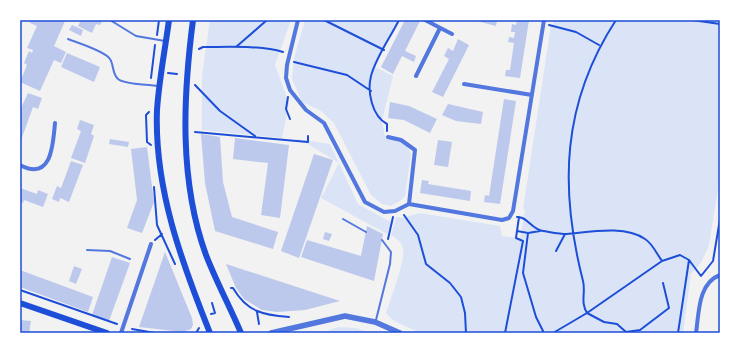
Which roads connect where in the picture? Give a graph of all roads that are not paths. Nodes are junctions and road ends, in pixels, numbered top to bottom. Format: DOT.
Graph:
graph roads {
  1 [pos="110,20"];
  2 [pos="169,20"];
  3 [pos="194,20"];
  4 [pos="298,20"];
  5 [pos="425,20"];
  6 [pos="543,22"];
  7 [pos="440,28"];
  8 [pos="452,34"];
  9 [pos="68,40"];
  10 [pos="166,42"];
  11 [pos="416,76"];
  12 [pos="464,84"];
  13 [pos="160,86"];
  14 [pos="532,95"];
  15 [pos="55,123"];
  16 [pos="388,137"];
  17 [pos="20,165"];
  18 [pos="409,204"];
  19 [pos="343,219"];
  20 [pos="366,232"];
  21 [pos="382,240"];
  22 [pos="151,244"];
  23 [pos="87,250"];
  24 [pos="130,259"];
  25 [pos="720,275"];
  26 [pos="20,302"];
  27 [pos="375,322"];
  28 [pos="107,333"];
  29 [pos="121,333"];
  30 [pos="210,333"];
  31 [pos="241,333"];
  32 [pos="271,333"];
  33 [pos="400,333"];
  34 [pos="696,333"];
  1 -- 10 [label="lane"];
  2 -- 10 [label="main road"];
  3 -- 31 [label="main road"];
  4 -- 18 [label="street"];
  5 -- 7 [label="street"];
  6 -- 14 [label="street"];
  7 -- 8 [label="street"];
  7 -- 11 [label="street"];
  9 -- 13 [label="lane"];
  10 -- 13 [label="main road"];
  12 -- 14 [label="street"];
  13 -- 30 [label="main road"];
  14 -- 18 [label="street"];
  15 -- 17 [label="street"];
  16 -- 18 [label="street"];
  19 -- 20 [label="lane"];
  21 -- 27 [label="lane"];
  22 -- 29 [label="street"];
  23 -- 24 [label="lane"];
  25 -- 34 [label="street"];
  26 -- 28 [label="main road"];
  27 -- 32 [label="street"];
  27 -- 33 [label="street"];
}
